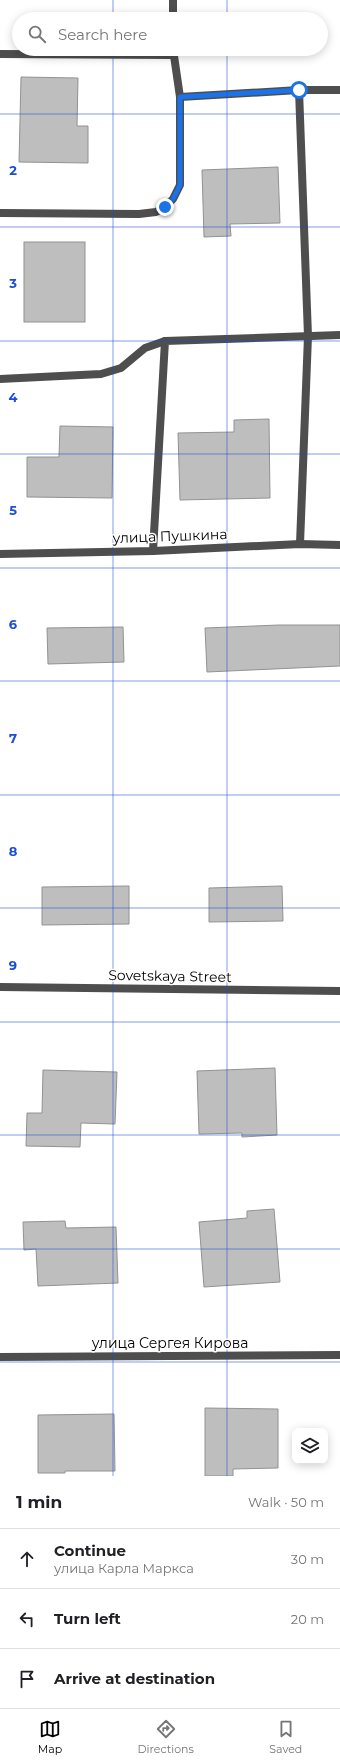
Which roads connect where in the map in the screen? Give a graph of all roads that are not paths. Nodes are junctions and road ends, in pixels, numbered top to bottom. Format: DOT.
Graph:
graph roads {
  1 [pos="173,0"];
  2 [pos="173,12"];
  3 [pos="0,54"];
  4 [pos="12,54"];
  5 [pos="174,56"];
  6 [pos="299,90"];
  7 [pos="340,90"];
  8 [pos="180,97"];
  9 [pos="0,213"];
  10 [pos="340,335"];
  11 [pos="308,336"];
  12 [pos="165,341"];
  13 [pos="0,379"];
  14 [pos="300,544"];
  15 [pos="340,545"];
  16 [pos="153,551"];
  17 [pos="0,554"];
  18 [pos="0,987"];
  19 [pos="340,991"];
  20 [pos="340,1355"];
  21 [pos="0,1357"];
  1 -- 2 [label="street"];
  3 -- 4 [label="street"];
  5 -- 8 [label="street"];
  6 -- 7 [label="street"];
  6 -- 8 [label="street"];
  6 -- 11 [label="street"];
  8 -- 9 [label="street"];
  10 -- 11 [label="street"];
  11 -- 12 [label="street"];
  11 -- 14 [label="street"];
  12 -- 13 [label="street"];
  12 -- 16 [label="street"];
  14 -- 15 [label="street, улица Пушкина"];
  14 -- 16 [label="street, улица Пушкина"];
  16 -- 17 [label="street, улица Пушкина"];
  18 -- 19 [label="street, Sovetskaya Street"];
  20 -- 21 [label="street, улица Сергея Кирова"];
}
